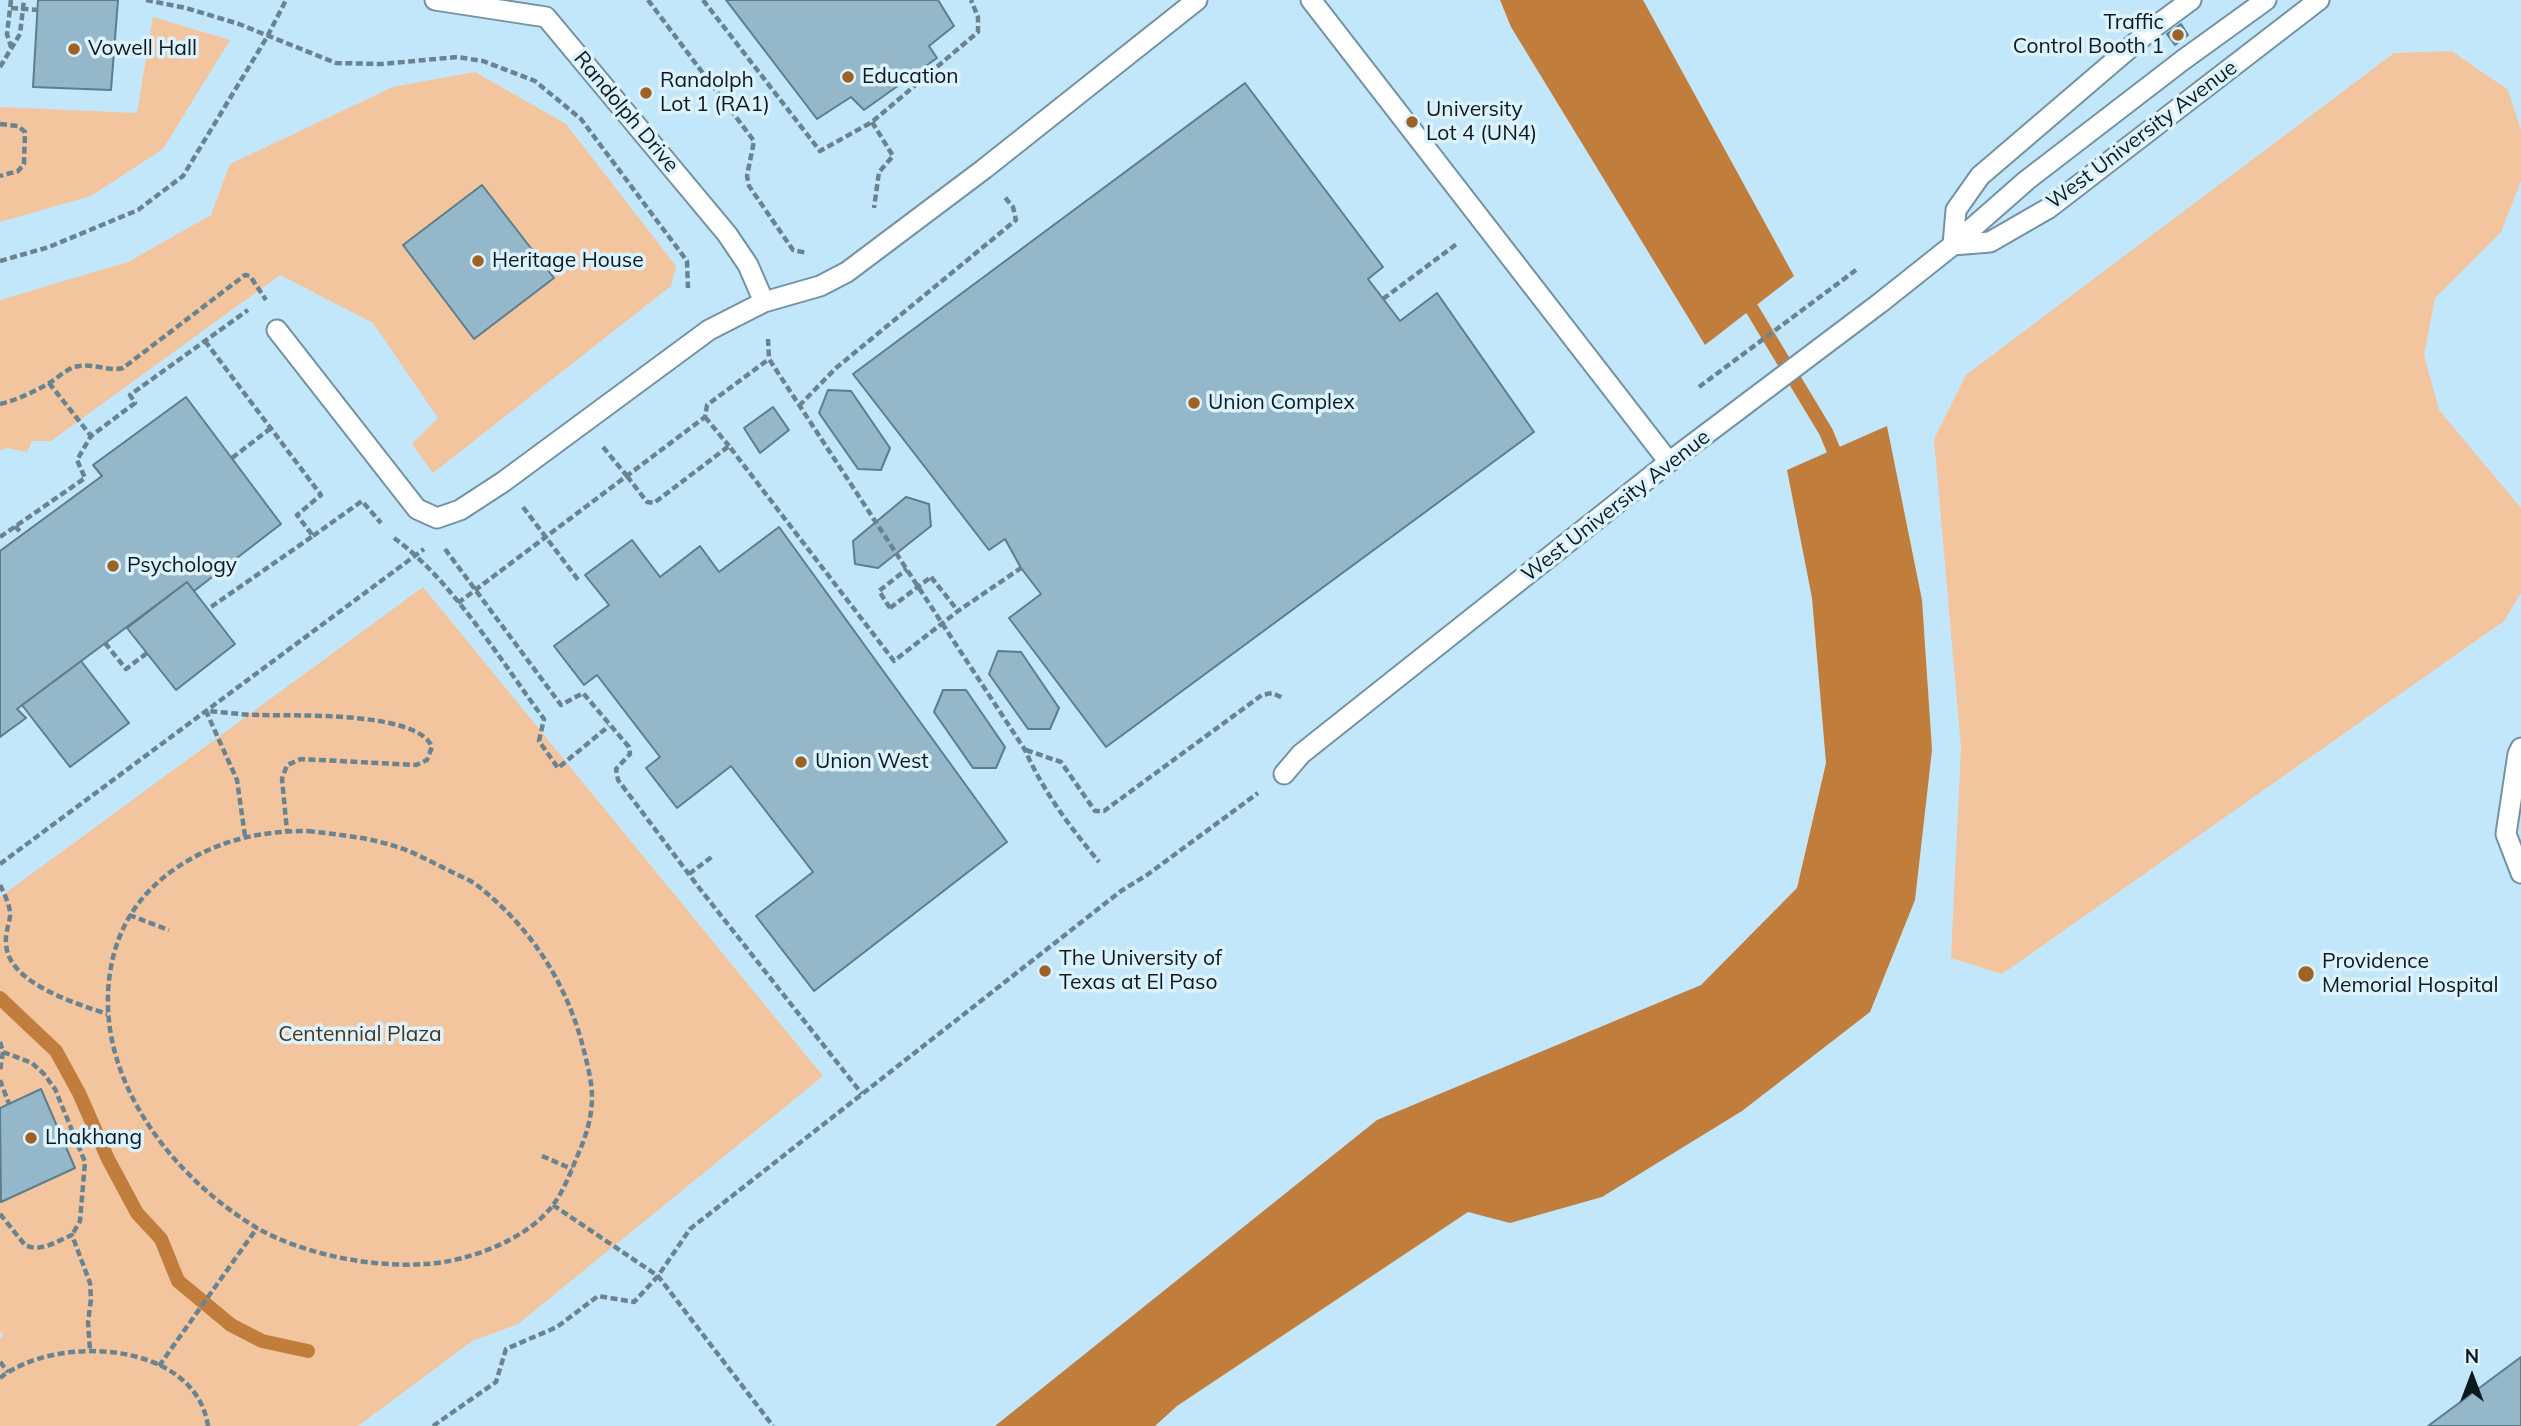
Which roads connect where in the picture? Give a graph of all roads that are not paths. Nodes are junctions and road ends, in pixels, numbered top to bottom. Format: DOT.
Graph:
graph roads {
  1 [pos="435,0"];
  2 [pos="1197,0"];
  3 [pos="1311,0"];
  4 [pos="2191,0"];
  5 [pos="2266,0"];
  6 [pos="2319,0"];
  7 [pos="1953,245"];
  8 [pos="764,302"];
  9 [pos="277,330"];
  10 [pos="1670,462"];
  11 [pos="2521,748"];
  12 [pos="1284,774"];
  13 [pos="2521,873"];
  1 -- 8 [label="lane, Randolph Drive"];
  2 -- 8 [label="lane"];
  3 -- 10 [label="lane"];
  4 -- 7 [label="lane"];
  5 -- 7 [label="lane, West University Avenue"];
  6 -- 7 [label="lane, West University Avenue"];
  7 -- 10 [label="lane, West University Avenue"];
  8 -- 9 [label="lane"];
  10 -- 12 [label="lane, West University Avenue"];
  11 -- 13 [label="lane"];
}
